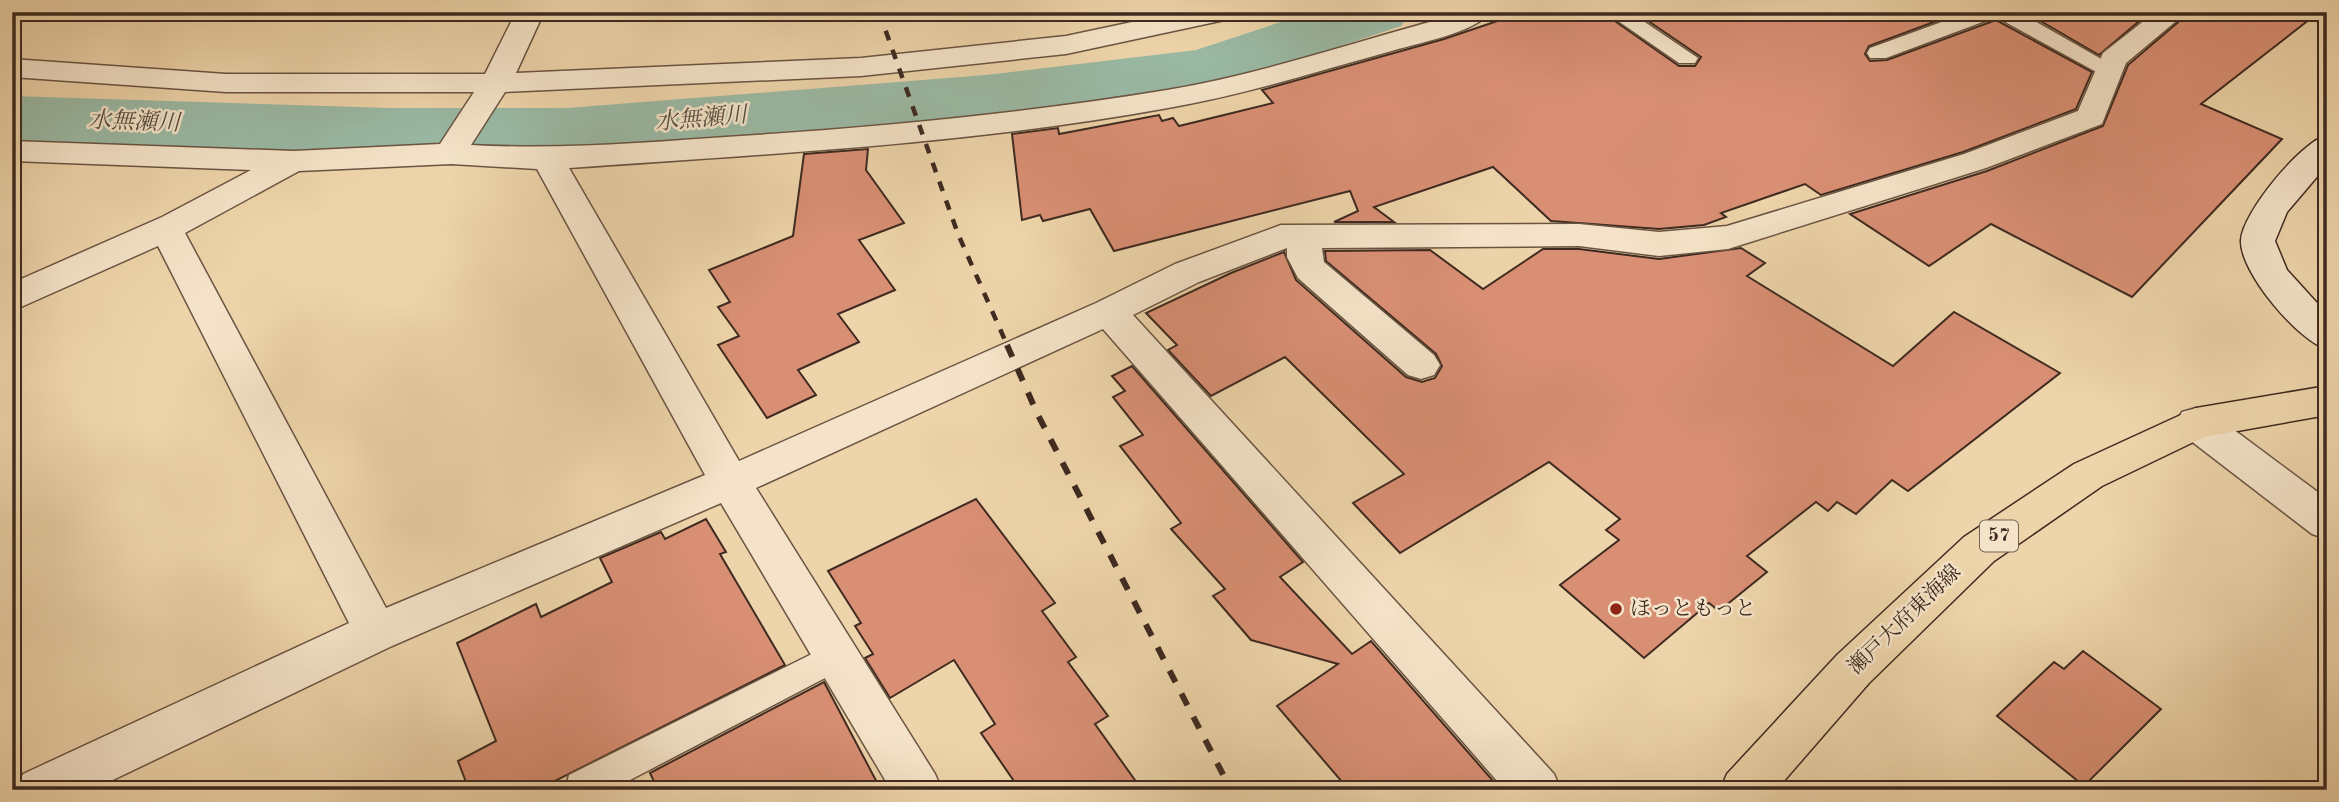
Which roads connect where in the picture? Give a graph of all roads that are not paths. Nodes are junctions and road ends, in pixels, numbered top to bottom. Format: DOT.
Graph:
graph roads {
  1 [pos="530,12"];
  2 [pos="1068,12"];
  3 [pos="1220,12"];
  4 [pos="1476,12"];
  5 [pos="1615,12"];
  6 [pos="1989,12"];
  7 [pos="2003,12"];
  8 [pos="2174,12"];
  9 [pos="1066,45"];
  10 [pos="1878,52"];
  11 [pos="1687,58"];
  12 [pos="12,68"];
  13 [pos="2108,69"];
  14 [pos="496,83"];
  15 [pos="2327,145"];
  16 [pos="12,151"];
  17 [pos="452,154"];
  18 [pos="548,159"];
  19 [pos="294,161"];
  20 [pos="166,229"];
  21 [pos="1305,237"];
  22 [pos="12,298"];
  23 [pos="1109,312"];
  24 [pos="2327,336"];
  25 [pos="1421,365"];
  26 [pos="2327,400"];
  27 [pos="2196,423"];
  28 [pos="730,482"];
  29 [pos="2327,522"];
  30 [pos="376,632"];
  31 [pos="836,656"];
  32 [pos="582,788"];
  33 [pos="40,790"];
  34 [pos="918,790"];
  35 [pos="1537,790"];
  36 [pos="1744,790"];
  1 -- 14 [label="street"];
  2 -- 9 [label="street"];
  3 -- 9 [label="street"];
  4 -- 18 [label="street"];
  5 -- 11 [label="lane"];
  6 -- 10 [label="lane"];
  7 -- 13 [label="lane"];
  8 -- 13 [label="street"];
  9 -- 14 [label="street"];
  12 -- 14 [label="street"];
  13 -- 21 [label="street"];
  14 -- 17 [label="street"];
  15 -- 24 [label="street"];
  16 -- 19 [label="street"];
  17 -- 18 [label="street"];
  17 -- 19 [label="street"];
  18 -- 28 [label="street"];
  19 -- 20 [label="street"];
  20 -- 22 [label="street"];
  20 -- 30 [label="street"];
  21 -- 23 [label="street"];
  21 -- 25 [label="street"];
  23 -- 28 [label="street"];
  23 -- 35 [label="street"];
  26 -- 27 [label="main road, 瀬戸大府東海線 / 57"];
  27 -- 29 [label="street"];
  27 -- 36 [label="main road, 瀬戸大府東海線 / 57"];
  28 -- 30 [label="street"];
  28 -- 31 [label="street"];
  30 -- 33 [label="street"];
  31 -- 32 [label="lane"];
  31 -- 34 [label="street"];
}
